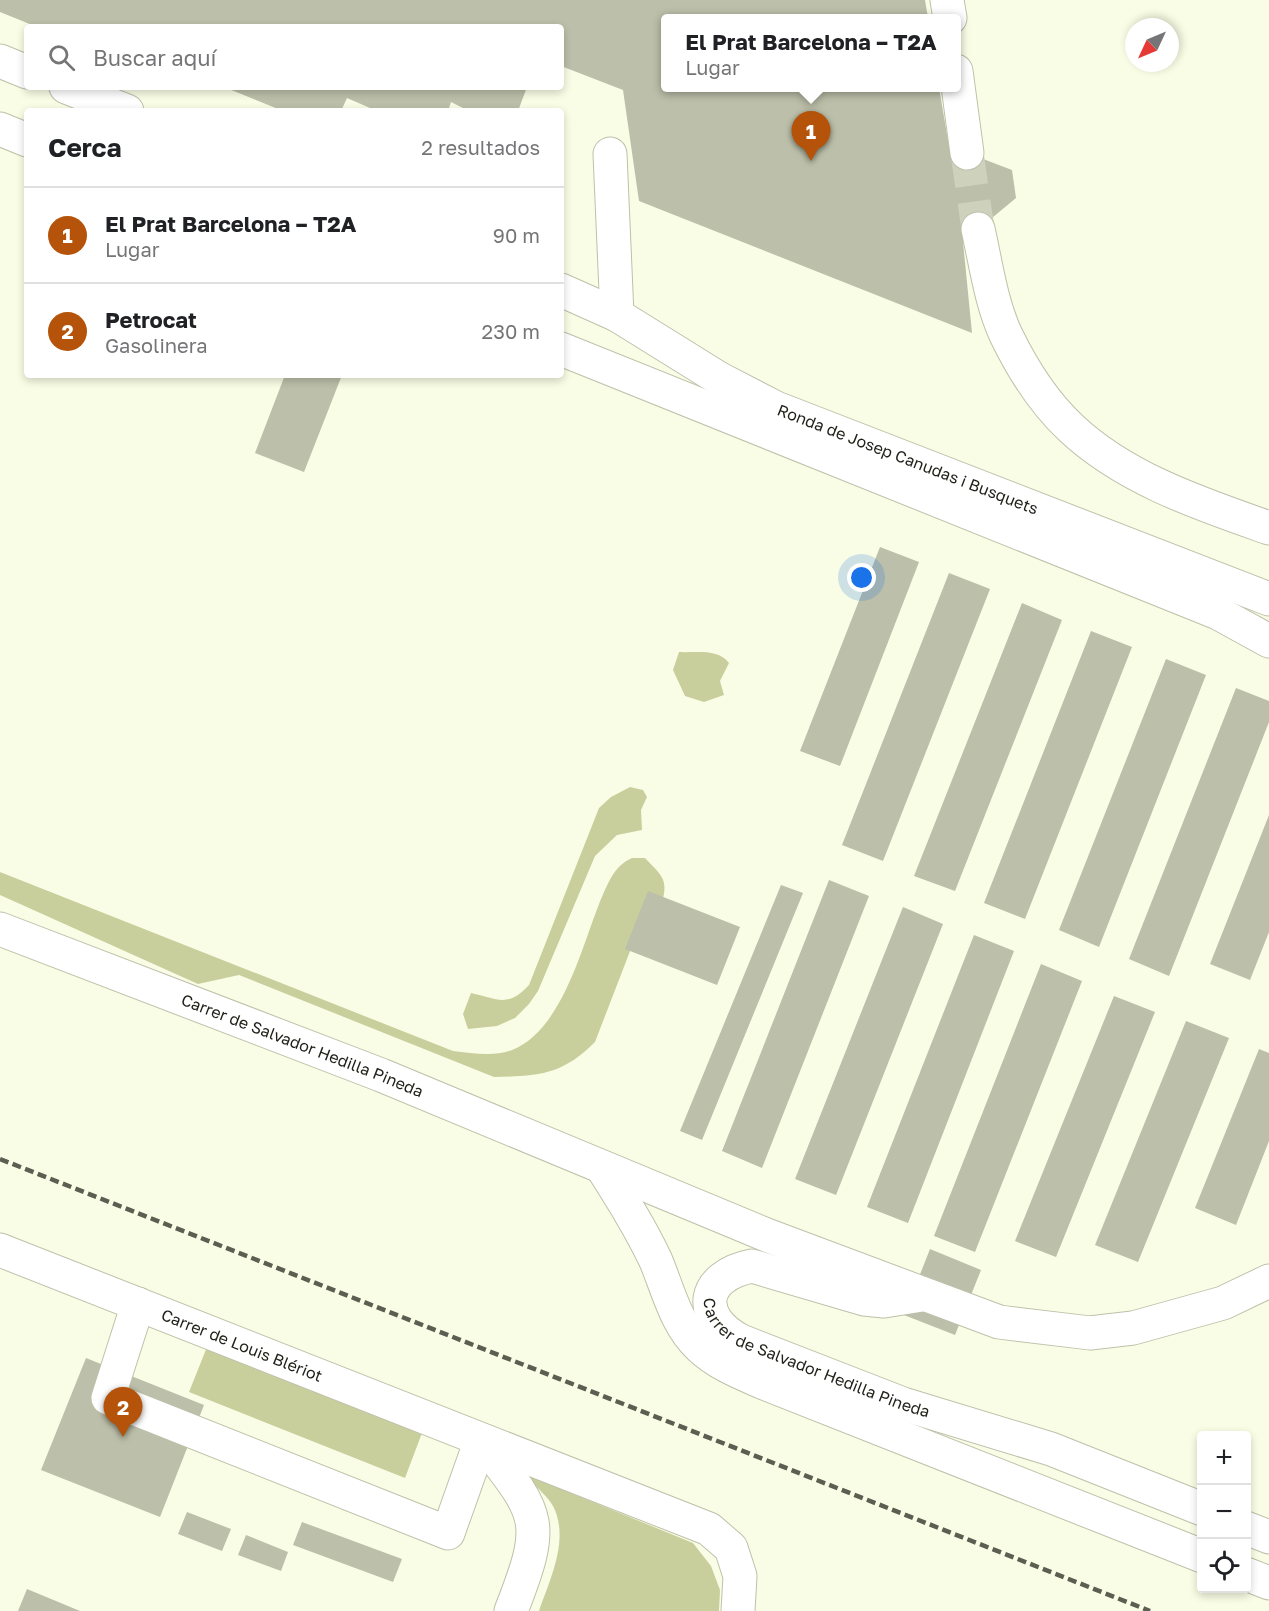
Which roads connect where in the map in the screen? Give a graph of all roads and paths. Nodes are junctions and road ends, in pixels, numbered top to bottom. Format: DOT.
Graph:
graph roads {
  1 [pos="0,61"];
  2 [pos="24,71"];
  3 [pos="74,90"];
  4 [pos="960,92"];
  5 [pos="119,108"];
  6 [pos="0,129"];
  7 [pos="24,139"];
  8 [pos="967,153"];
  9 [pos="610,154"];
  10 [pos="978,229"];
  11 [pos="564,291"];
  12 [pos="617,315"];
  13 [pos="564,350"];
  14 [pos="1269,528"];
  15 [pos="1269,599"];
  16 [pos="1269,641"];
  17 [pos="0,929"];
  18 [pos="603,1169"];
  19 [pos="1,1253"];
  20 [pos="1269,1281"];
  21 [pos="922,1295"];
  22 [pos="138,1304"];
  23 [pos="482,1440"];
  24 [pos="1197,1507"];
  25 [pos="1251,1530"];
  26 [pos="1269,1537"];
  27 [pos="1197,1554"];
  28 [pos="1251,1576"];
  29 [pos="1269,1583"];
  30 [pos="511,1611"];
  31 [pos="738,1611"];
  1 -- 2 [label="main road"];
  3 -- 5 [label="main road"];
  4 -- 8 [label="main road"];
  6 -- 7 [label="main road"];
  9 -- 12 [label="main road"];
  10 -- 14 [label="main road"];
  11 -- 12 [label="main road, Ronda de Josep Canudas i Busquets"];
  12 -- 15 [label="main road, Ronda de Josep Canudas i Busquets"];
  13 -- 16 [label="main road, Ronda de Josep Canudas i Busquets"];
  17 -- 18 [label="main road, Carrer de Salvador Hedilla Pineda"];
  18 -- 21 [label="main road, Carrer de Salvador Hedilla Pineda"];
  18 -- 27 [label="main road, Carrer de Salvador Hedilla Pineda"];
  19 -- 22 [label="main road, Carrer de Louis Blériot"];
  20 -- 21 [label="main road"];
  21 -- 24 [label="main road, Carrer de Salvador Hedilla Pineda"];
  22 -- 23 [label="main road, Carrer de Louis Blériot"];
  22 -- 23 [label="main road"];
  23 -- 30 [label="main road"];
  23 -- 31 [label="main road, Carrer de Louis Blériot"];
  25 -- 26 [label="main road"];
  28 -- 29 [label="main road"];
}
